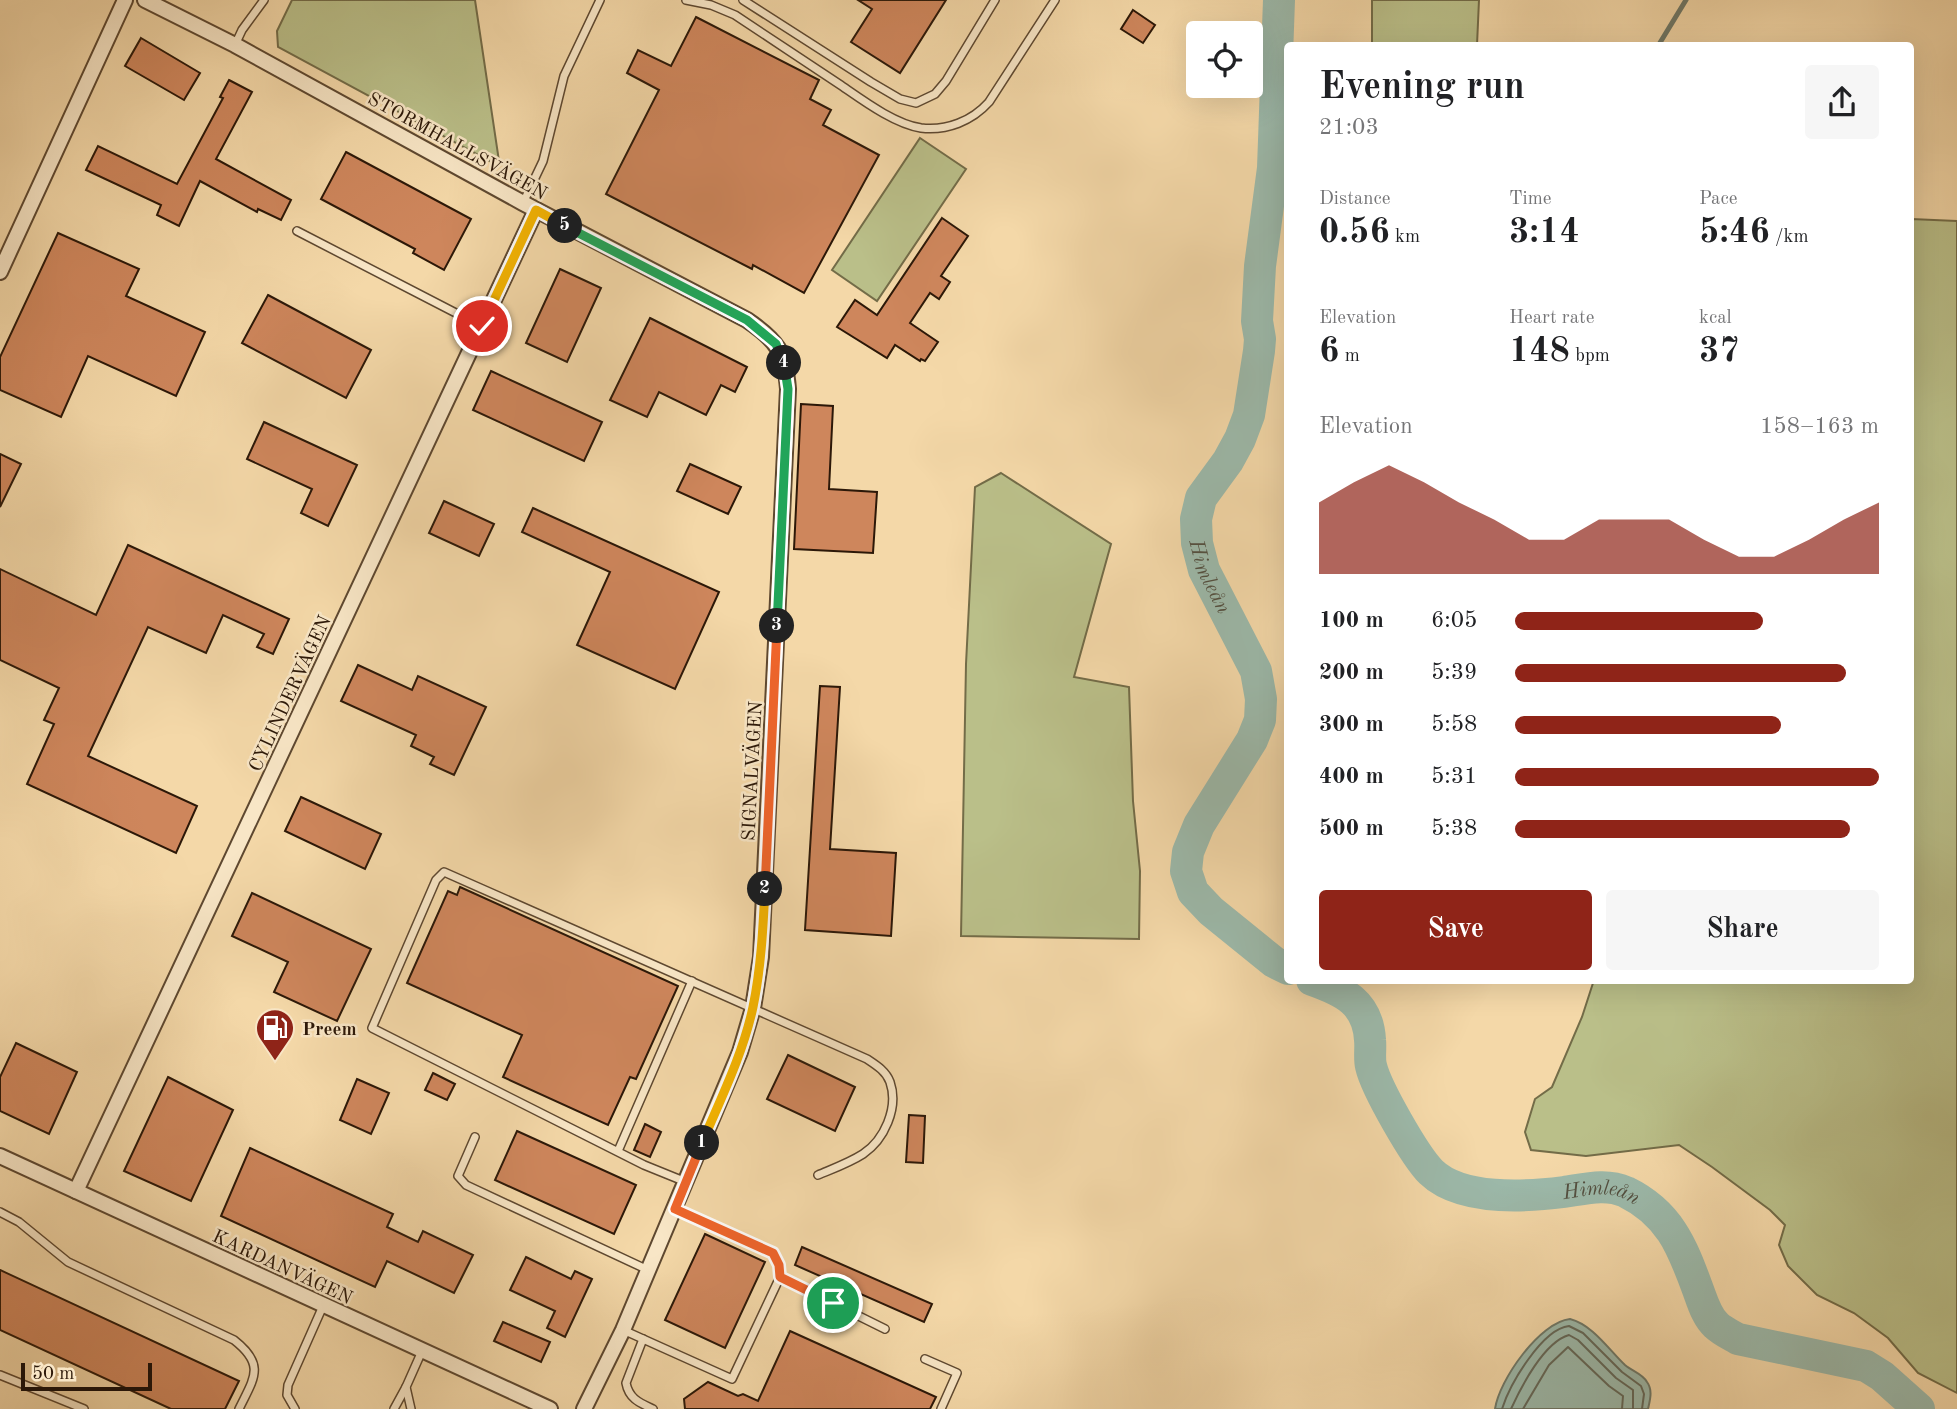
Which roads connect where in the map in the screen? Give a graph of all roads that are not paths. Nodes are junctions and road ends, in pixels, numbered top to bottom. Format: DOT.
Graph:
graph roads {
  1 [pos="125,0"];
  2 [pos="145,0"];
  3 [pos="264,0"];
  4 [pos="600,0"];
  5 [pos="685,0"];
  6 [pos="743,0"];
  7 [pos="995,0"];
  8 [pos="1055,0"];
  9 [pos="235,45"];
  10 [pos="523,203"];
  11 [pos="536,210"];
  12 [pos="297,231"];
  13 [pos="0,272"];
  14 [pos="482,326"];
  15 [pos="782,353"];
  16 [pos="692,981"];
  17 [pos="753,1007"];
  18 [pos="475,1137"];
  19 [pos="618,1151"];
  20 [pos="0,1156"];
  21 [pos="818,1175"];
  22 [pos="686,1182"];
  23 [pos="76,1191"];
  24 [pos="675,1209"];
  25 [pos="0,1212"];
  26 [pos="648,1270"];
  27 [pos="780,1277"];
  28 [pos="323,1306"];
  29 [pos="885,1329"];
  30 [pos="622,1330"];
  31 [pos="643,1339"];
  32 [pos="422,1351"];
  33 [pos="925,1359"];
  34 [pos="0,1375"];
  35 [pos="406,1387"];
  36 [pos="527,1404"];
  37 [pos="84,1409"];
  38 [pos="239,1409"];
  39 [pos="295,1409"];
  40 [pos="394,1409"];
  41 [pos="411,1409"];
  42 [pos="550,1409"];
  43 [pos="584,1409"];
  44 [pos="653,1409"];
  45 [pos="942,1409"];
  1 -- 13 [label="street"];
  2 -- 9 [label="street, STORMHALLSVÄGEN"];
  3 -- 9 [label="lane"];
  4 -- 10 [label="lane"];
  5 -- 8 [label="lane"];
  6 -- 7 [label="lane"];
  9 -- 10 [label="street, STORMHALLSVÄGEN"];
  10 -- 11 [label="street, STORMHALLSVÄGEN"];
  11 -- 14 [label="street, CYLINDERVÄGEN"];
  11 -- 15 [label="street, STORMHALLSVÄGEN"];
  12 -- 14 [label="lane"];
  14 -- 23 [label="street, CYLINDERVÄGEN"];
  15 -- 17 [label="street, SIGNALVÄGEN"];
  16 -- 17 [label="lane"];
  16 -- 19 [label="lane"];
  16 -- 19 [label="lane"];
  17 -- 21 [label="lane"];
  17 -- 22 [label="street, SIGNALVÄGEN"];
  18 -- 26 [label="lane"];
  19 -- 22 [label="lane"];
  20 -- 23 [label="street, KARDANVÄGEN"];
  22 -- 24 [label="street, SIGNALVÄGEN"];
  23 -- 28 [label="street, KARDANVÄGEN"];
  24 -- 26 [label="street, SIGNALVÄGEN"];
  24 -- 27 [label="lane"];
  25 -- 38 [label="lane"];
  26 -- 30 [label="street, SIGNALVÄGEN"];
  27 -- 29 [label="lane"];
  27 -- 31 [label="lane"];
  28 -- 32 [label="street, KARDANVÄGEN"];
  28 -- 39 [label="lane"];
  30 -- 31 [label="lane"];
  30 -- 43 [label="street, SIGNALVÄGEN"];
  31 -- 44 [label="lane"];
  32 -- 35 [label="lane"];
  32 -- 36 [label="street, KARDANVÄGEN"];
  33 -- 45 [label="lane"];
  34 -- 37 [label="lane"];
  35 -- 40 [label="lane"];
  35 -- 41 [label="lane"];
  36 -- 42 [label="street, KARDANVÄGEN"];
}
